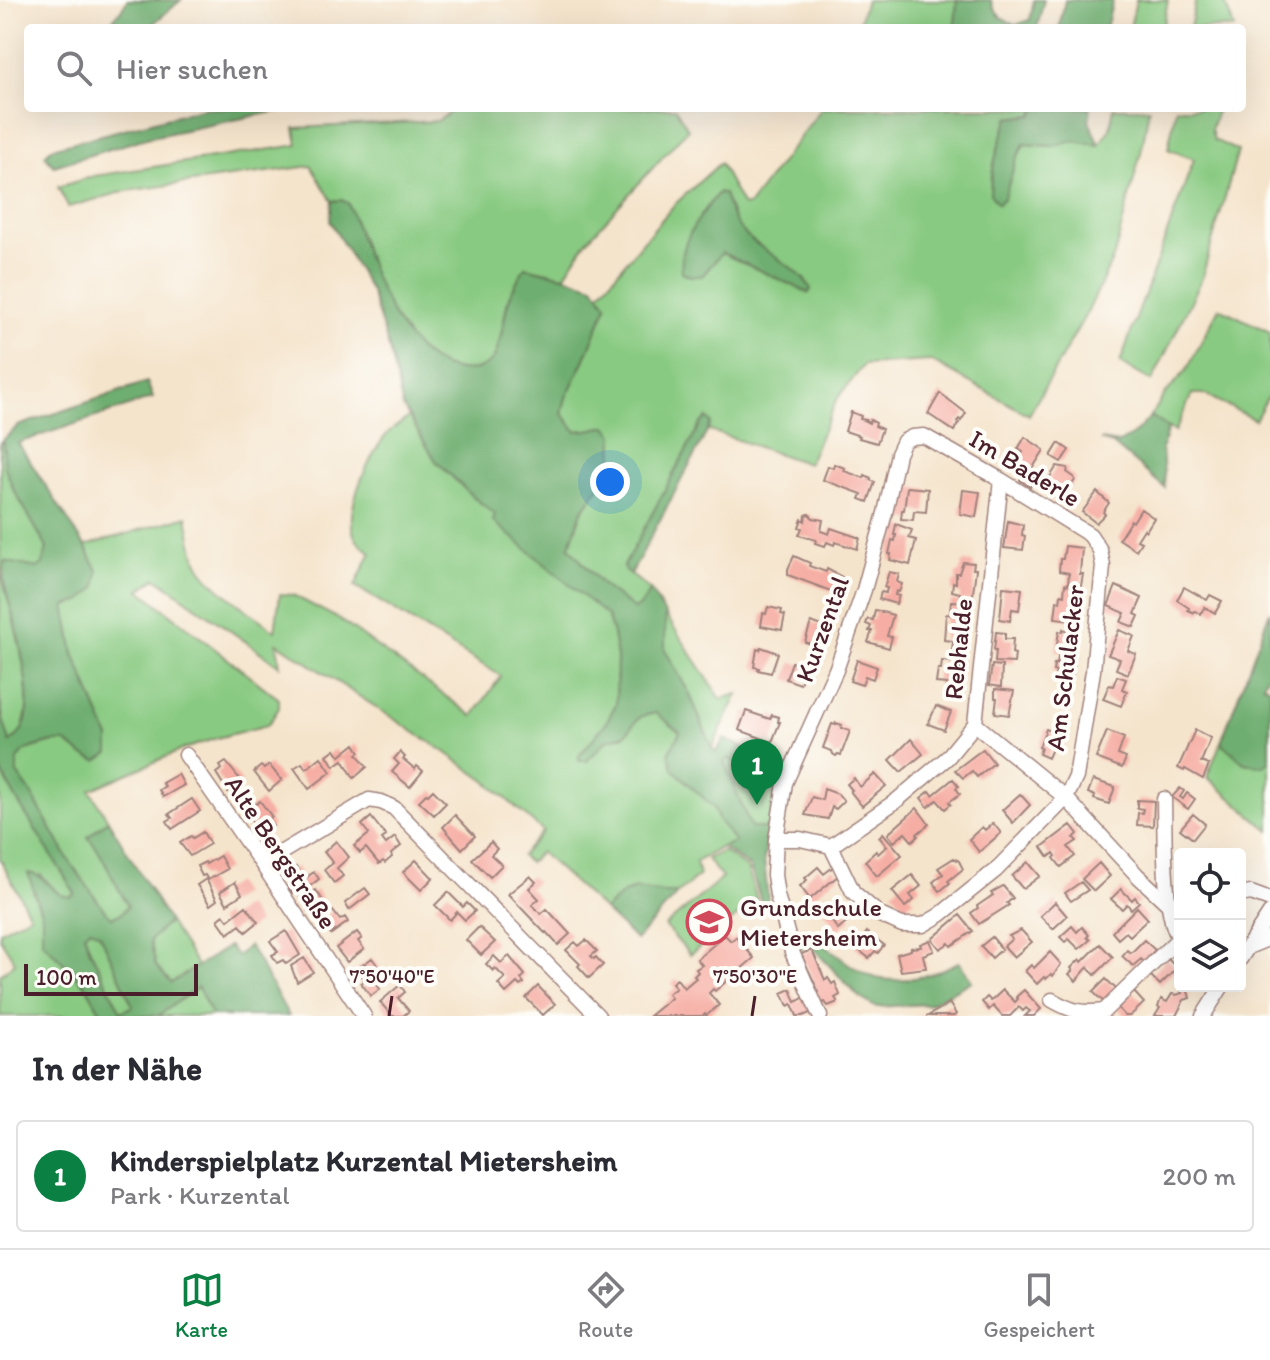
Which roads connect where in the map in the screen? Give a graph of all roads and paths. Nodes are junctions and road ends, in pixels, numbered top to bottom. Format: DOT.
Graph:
graph roads {
  1 [pos="912,437"];
  2 [pos="1001,480"];
  3 [pos="1102,556"];
  4 [pos="975,724"];
  5 [pos="186,755"];
  6 [pos="1066,798"];
  7 [pos="1164,799"];
  8 [pos="776,839"];
  9 [pos="831,846"];
  10 [pos="262,864"];
  11 [pos="1246,894"];
  12 [pos="1270,900"];
  13 [pos="1168,904"];
  14 [pos="1270,913"];
  15 [pos="1174,929"];
  16 [pos="1270,938"];
  17 [pos="1174,943"];
  18 [pos="1246,950"];
  19 [pos="1246,952"];
  20 [pos="1218,992"];
  21 [pos="1052,1000"];
  22 [pos="364,1016"];
  23 [pos="598,1016"];
  24 [pos="820,1016"];
  25 [pos="1203,1016"];
  1 -- 2 [label="street, Im Baderle"];
  1 -- 8 [label="street, Kurzental"];
  2 -- 3 [label="street, Im Baderle"];
  2 -- 4 [label="street, Rebhalde"];
  3 -- 6 [label="street, Am Schulacker"];
  4 -- 6 [label="street"];
  4 -- 9 [label="street, Rebhalde"];
  5 -- 10 [label="street, Alte Bergstraße"];
  6 -- 9 [label="street, Am Schulacker"];
  6 -- 13 [label="street"];
  7 -- 13 [label="street"];
  8 -- 9 [label="street"];
  8 -- 24 [label="street, Kurzental"];
  10 -- 22 [label="street, Alte Bergstraße"];
  10 -- 23 [label="street"];
  11 -- 12 [label="street"];
  13 -- 15 [label="street"];
  14 -- 18 [label="street"];
  16 -- 19 [label="street"];
  17 -- 21 [label="street"];
  20 -- 25 [label="street"];
}
